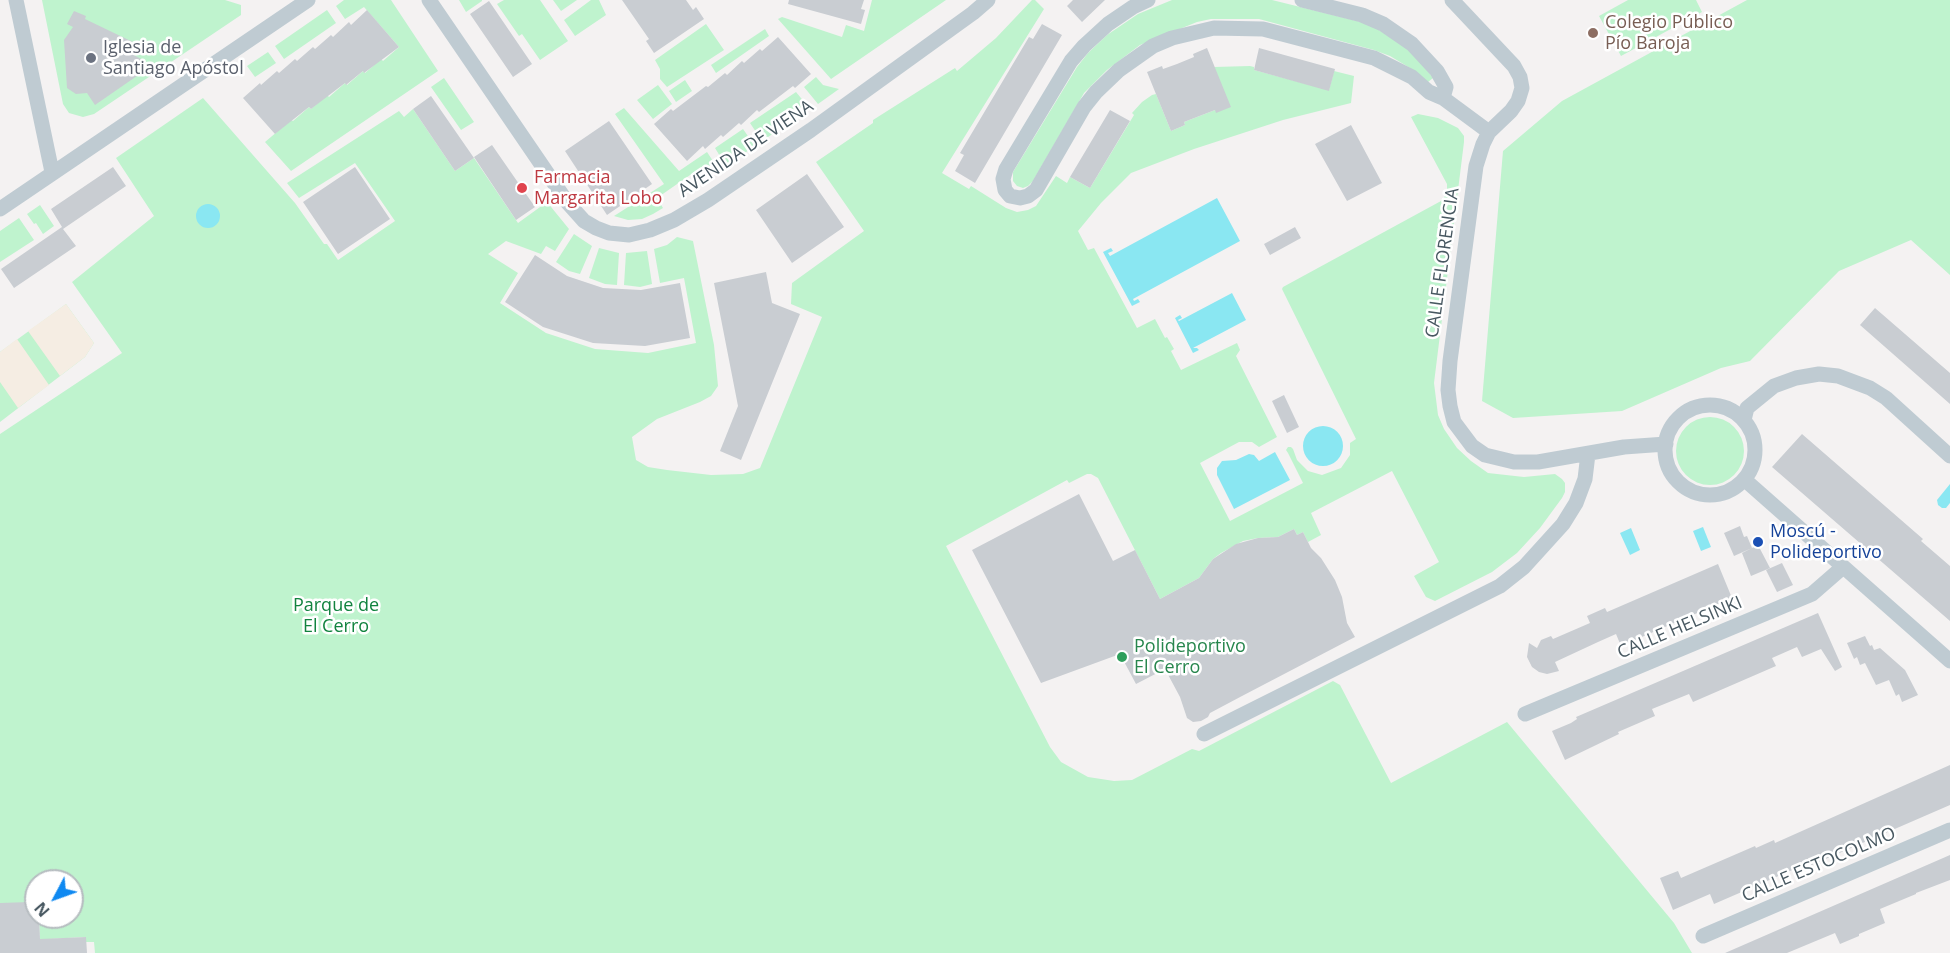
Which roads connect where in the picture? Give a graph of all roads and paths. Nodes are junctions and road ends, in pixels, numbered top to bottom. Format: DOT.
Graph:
graph roads {
  1 [pos="16,0"];
  2 [pos="308,0"];
  3 [pos="429,0"];
  4 [pos="988,0"];
  5 [pos="1148,0"];
  6 [pos="1302,0"];
  7 [pos="1452,0"];
  8 [pos="1443,98"];
  9 [pos="1489,132"];
  10 [pos="52,172"];
  11 [pos="0,208"];
  12 [pos="1744,420"];
  13 [pos="1666,444"];
  14 [pos="1588,454"];
  15 [pos="1950,456"];
  16 [pos="1744,480"];
  17 [pos="1843,567"];
  18 [pos="1950,661"];
  19 [pos="1525,714"];
  20 [pos="1204,734"];
  21 [pos="1950,830"];
  22 [pos="1703,936"];
  1 -- 10 [label="street"];
  2 -- 10 [label="street"];
  3 -- 4 [label="street, AVENIDA DE VIENA"];
  5 -- 8 [label="street"];
  6 -- 8 [label="street"];
  7 -- 9 [label="street, CALLE FLORENCIA"];
  8 -- 9 [label="street"];
  9 -- 14 [label="street, CALLE FLORENCIA"];
  10 -- 11 [label="street"];
  12 -- 13 [label="street"];
  12 -- 15 [label="street"];
  12 -- 16 [label="street"];
  13 -- 14 [label="street, CALLE FLORENCIA"];
  13 -- 16 [label="street"];
  14 -- 20 [label="street"];
  16 -- 17 [label="street"];
  17 -- 18 [label="street"];
  17 -- 19 [label="street, CALLE HELSINKI"];
  21 -- 22 [label="street, CALLE ESTOCOLMO"];
}
